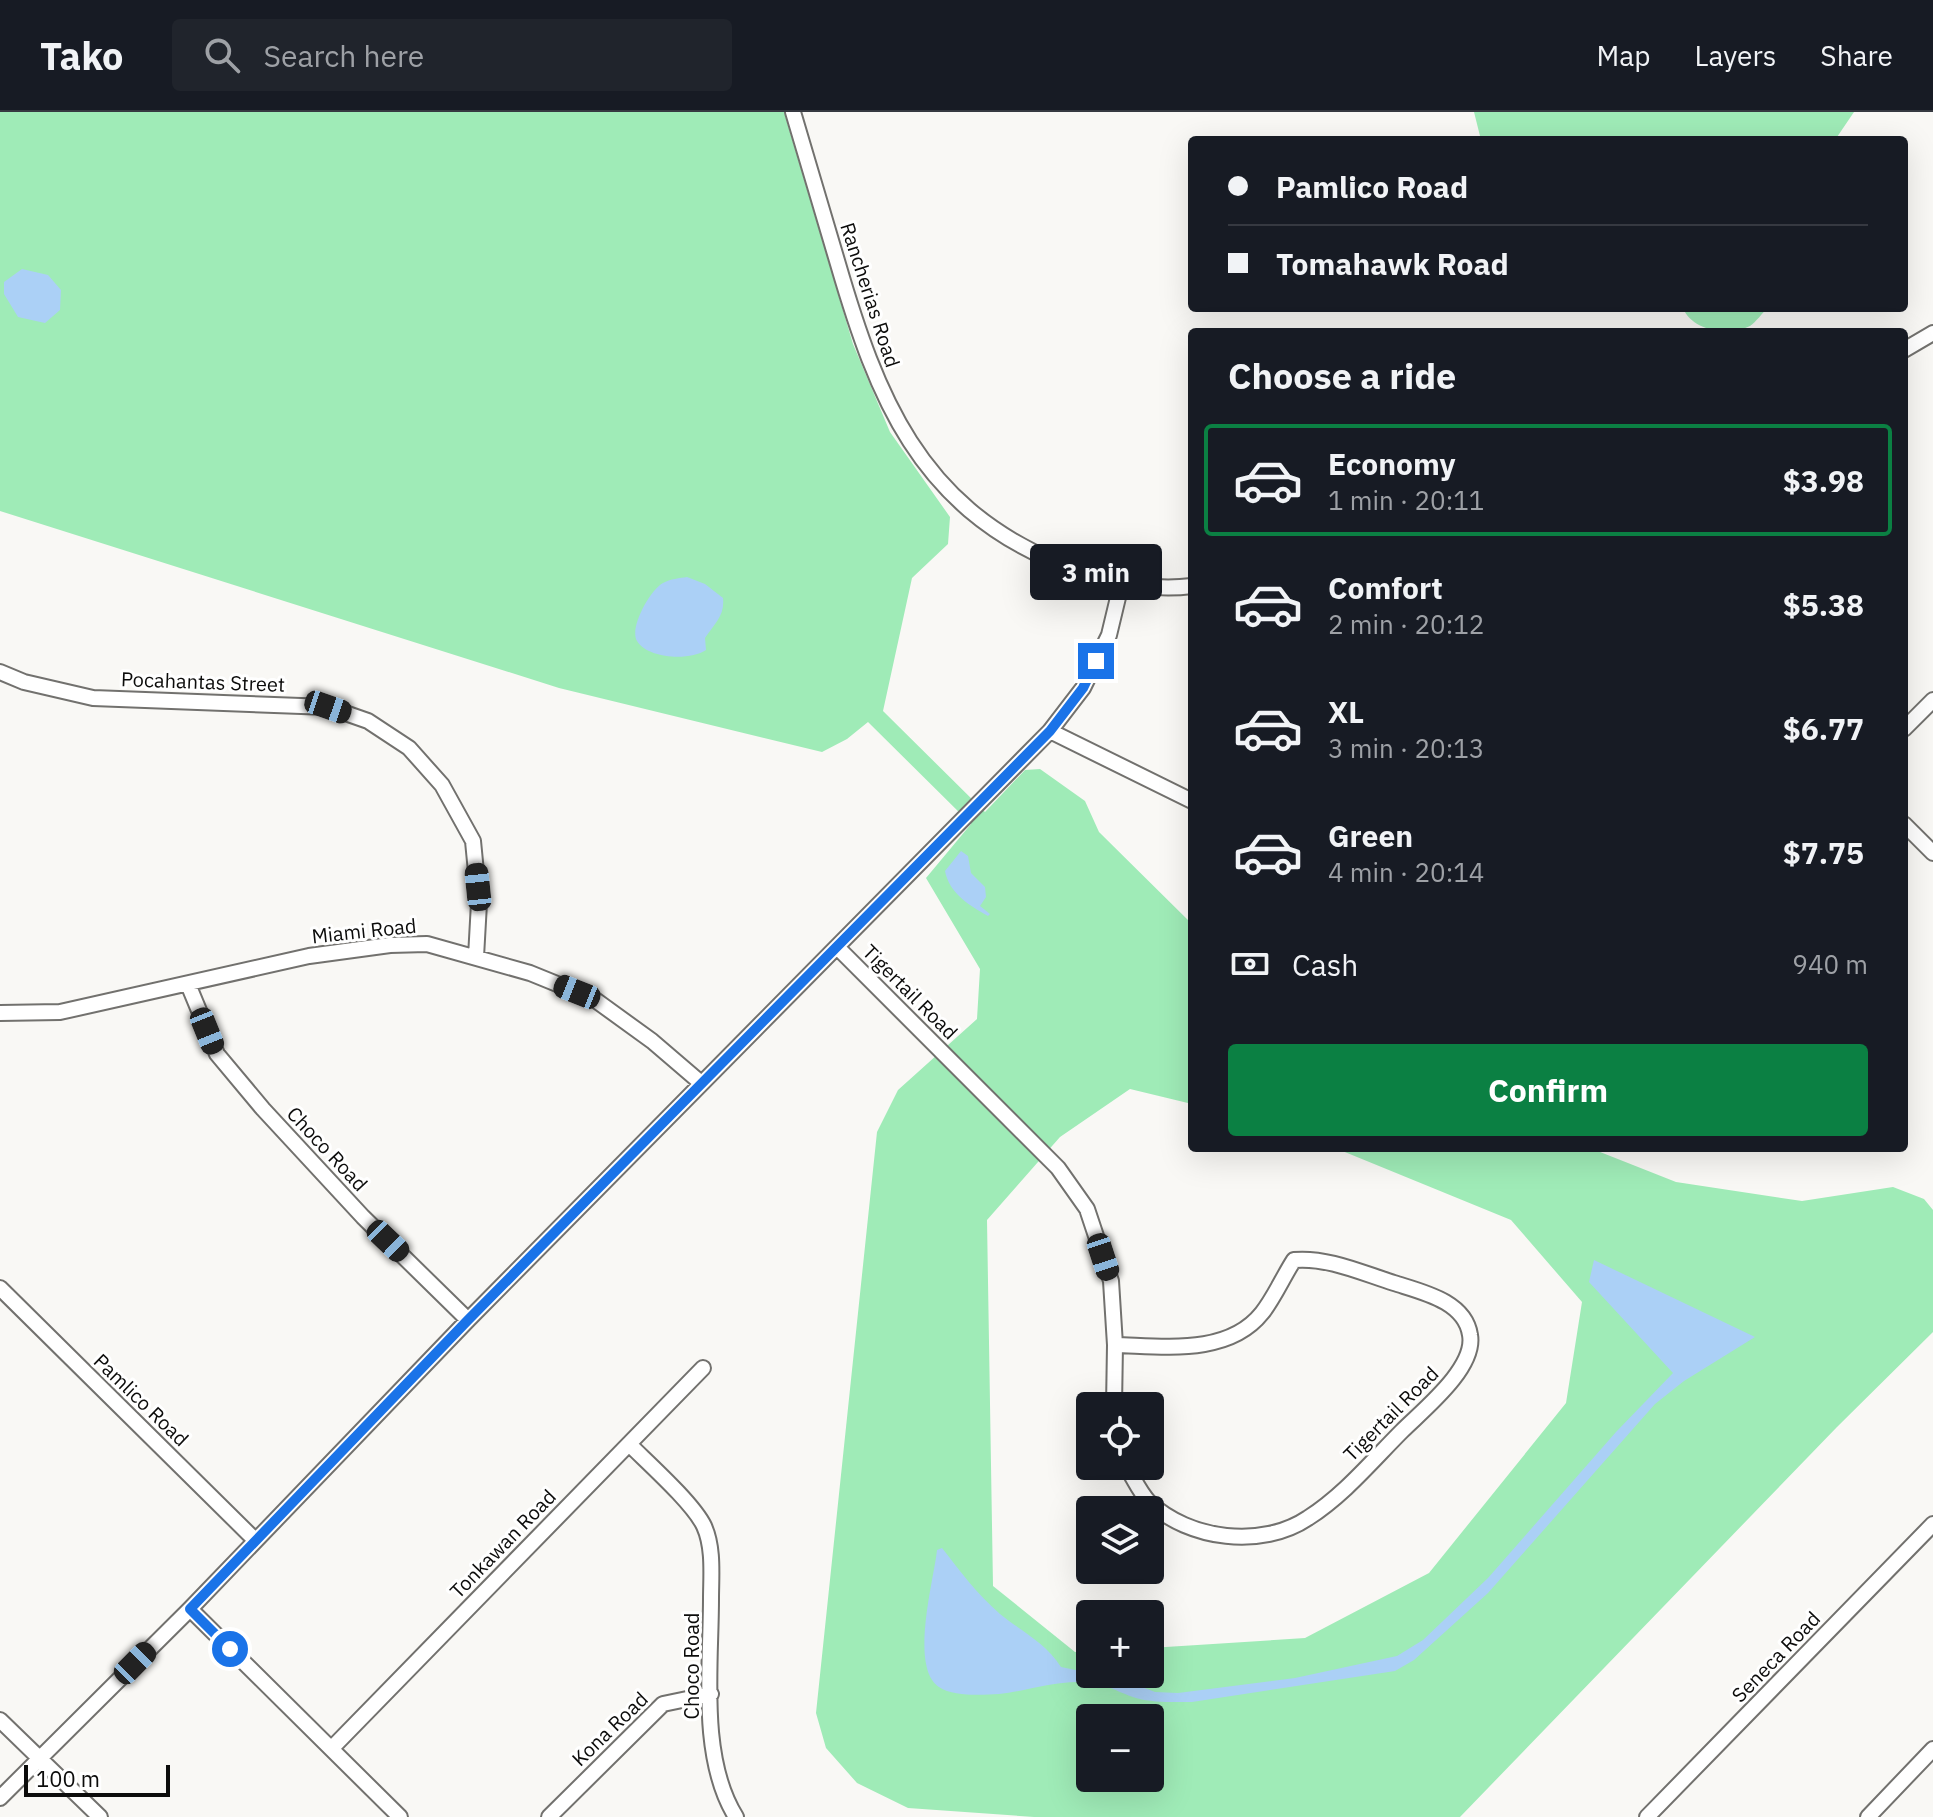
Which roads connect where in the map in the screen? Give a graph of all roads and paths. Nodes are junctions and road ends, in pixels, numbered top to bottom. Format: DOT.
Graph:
graph roads {
  1 [pos="793,112"];
  2 [pos="1933,333"];
  3 [pos="1908,348"];
  4 [pos="1121,585"];
  5 [pos="1188,586"];
  6 [pos="0,672"];
  7 [pos="1933,700"];
  8 [pos="1908,725"];
  9 [pos="1050,731"];
  10 [pos="1188,799"];
  11 [pos="1908,828"];
  12 [pos="1933,853"];
  13 [pos="837,947"];
  14 [pos="476,957"];
  15 [pos="188,984"];
  16 [pos="0,1013"];
  17 [pos="701,1083"];
  18 [pos="0,1288"];
  19 [pos="468,1320"];
  20 [pos="1115,1345"];
  21 [pos="703,1368"];
  22 [pos="1114,1392"];
  23 [pos="629,1444"];
  24 [pos="1164,1515"];
  25 [pos="1933,1524"];
  26 [pos="255,1540"];
  27 [pos="190,1609"];
  28 [pos="711,1694"];
  29 [pos="0,1720"];
  30 [pos="332,1748"];
  31 [pos="1933,1749"];
  32 [pos="40,1757"];
  33 [pos="0,1798"];
  34 [pos="100,1817"];
  35 [pos="400,1817"];
  36 [pos="549,1817"];
  37 [pos="736,1817"];
  38 [pos="1647,1817"];
  39 [pos="1868,1817"];
  1 -- 4 [label="street, Rancherias Road"];
  2 -- 3 [label="street"];
  4 -- 5 [label="street, Rancherias Road"];
  4 -- 9 [label="street"];
  6 -- 14 [label="street, Pocahantas Street"];
  7 -- 8 [label="street"];
  9 -- 10 [label="street"];
  9 -- 13 [label="street"];
  11 -- 12 [label="street"];
  13 -- 17 [label="street"];
  13 -- 20 [label="street, Tigertail Road"];
  14 -- 15 [label="street, Miami Road"];
  14 -- 17 [label="street, Miami Road"];
  15 -- 16 [label="street, Miami Road"];
  15 -- 19 [label="street, Choco Road"];
  17 -- 19 [label="street"];
  18 -- 26 [label="street, Pamlico Road"];
  19 -- 26 [label="street"];
  20 -- 22 [label="street, Tigertail Road"];
  20 -- 24 [label="street, Tigertail Road"];
  21 -- 23 [label="street, Tonkawan Road"];
  23 -- 28 [label="street, Choco Road"];
  23 -- 30 [label="street, Tonkawan Road"];
  25 -- 38 [label="street, Seneca Road"];
  26 -- 27 [label="street"];
  27 -- 30 [label="street"];
  27 -- 32 [label="street"];
  28 -- 36 [label="street, Kona Road"];
  28 -- 37 [label="street, Choco Road"];
  29 -- 32 [label="street"];
  30 -- 35 [label="street"];
  31 -- 39 [label="street"];
  32 -- 33 [label="street"];
  32 -- 34 [label="street"];
}
